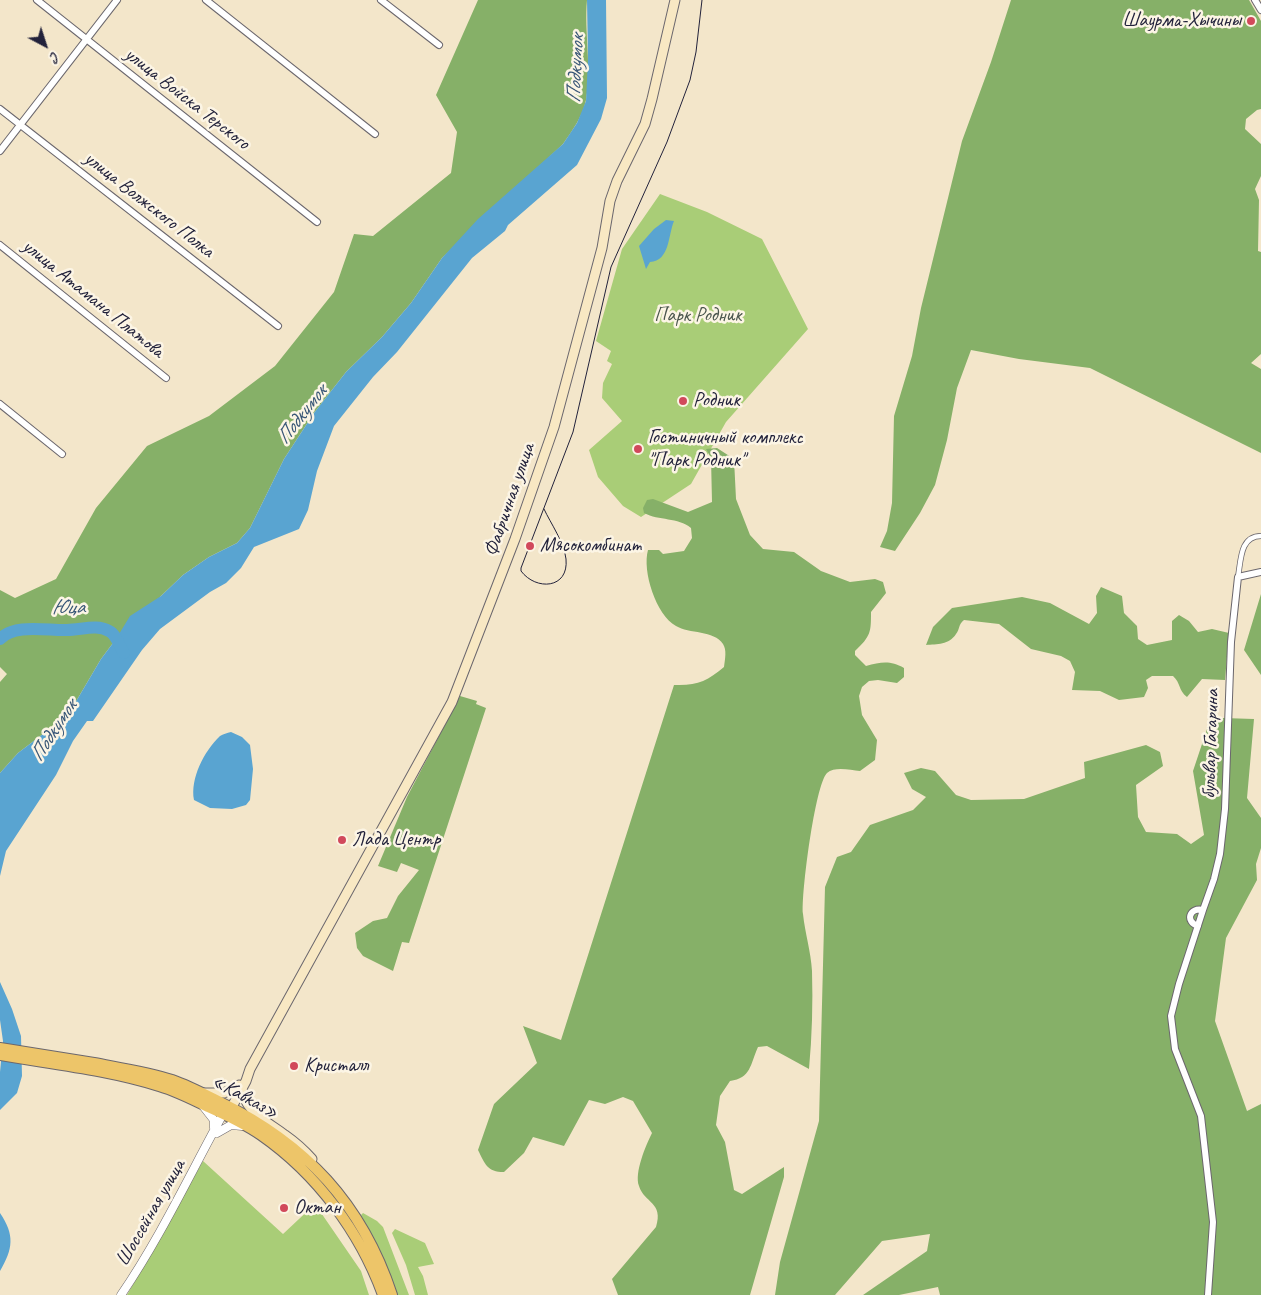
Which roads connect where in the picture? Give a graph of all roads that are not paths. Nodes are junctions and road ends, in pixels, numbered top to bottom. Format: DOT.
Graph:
graph roads {
  1 [pos="37,0"];
  2 [pos="117,0"];
  3 [pos="206,0"];
  4 [pos="381,0"];
  5 [pos="675,0"];
  6 [pos="1256,0"];
  7 [pos="1261,10"];
  8 [pos="86,40"];
  9 [pos="439,45"];
  10 [pos="0,109"];
  11 [pos="20,125"];
  12 [pos="374,134"];
  13 [pos="0,150"];
  14 [pos="318,222"];
  15 [pos="0,245"];
  16 [pos="278,326"];
  17 [pos="166,378"];
  18 [pos="0,404"];
  19 [pos="62,454"];
  20 [pos="1261,536"];
  21 [pos="1261,572"];
  22 [pos="1238,577"];
  23 [pos="1203,910"];
  24 [pos="1198,926"];
  25 [pos="0,1048"];
  26 [pos="0,1055"];
  27 [pos="40,1058"];
  28 [pos="127,1077"];
  29 [pos="241,1086"];
  30 [pos="200,1097"];
  31 [pos="228,1111"];
  32 [pos="247,1126"];
  33 [pos="215,1132"];
  34 [pos="327,1179"];
  35 [pos="120,1295"];
  36 [pos="383,1295"];
  37 [pos="392,1295"];
  38 [pos="1208,1295"];
  1 -- 8 [label="street, улица Войска Терского"];
  2 -- 8 [label="street"];
  3 -- 12 [label="street"];
  4 -- 9 [label="street"];
  5 -- 29 [label="main road, Фабричная улица"];
  6 -- 7 [label="street"];
  8 -- 11 [label="street"];
  8 -- 14 [label="street, улица Войска Терского"];
  10 -- 11 [label="street, улица Волжского Полка"];
  11 -- 13 [label="street"];
  11 -- 16 [label="street, улица Волжского Полка"];
  15 -- 17 [label="street, улица Атамана Платова"];
  18 -- 19 [label="street"];
  20 -- 22 [label="street, бульвар Гагарина"];
  21 -- 22 [label="street"];
  22 -- 23 [label="street, бульвар Гагарина"];
  23 -- 24 [label="street, бульвар Гагарина"];
  23 -- 24 [label="street, бульвар Гагарина"];
  24 -- 38 [label="street, бульвар Гагарина"];
  25 -- 27 [label="main road, «Кавказ»"];
  26 -- 27 [label="main road, «Кавказ»"];
  27 -- 28 [label="main road, «Кавказ»"];
  27 -- 30 [label="main road, «Кавказ»"];
  28 -- 30 [label="main road, «Кавказ»"];
  28 -- 31 [label="main road"];
  29 -- 30 [label="main road"];
  29 -- 31 [label="main road, Фабричная улица"];
  29 -- 34 [label="main road"];
  30 -- 31 [label="main road, «Кавказ»"];
  30 -- 33 [label="street"];
  31 -- 32 [label="main road, «Кавказ»"];
  31 -- 33 [label="street, Шоссейная улица"];
  31 -- 34 [label="main road, «Кавказ»"];
  32 -- 33 [label="street"];
  32 -- 36 [label="main road, «Кавказ»"];
  33 -- 35 [label="street, Шоссейная улица"];
  34 -- 37 [label="main road, «Кавказ»"];
}
